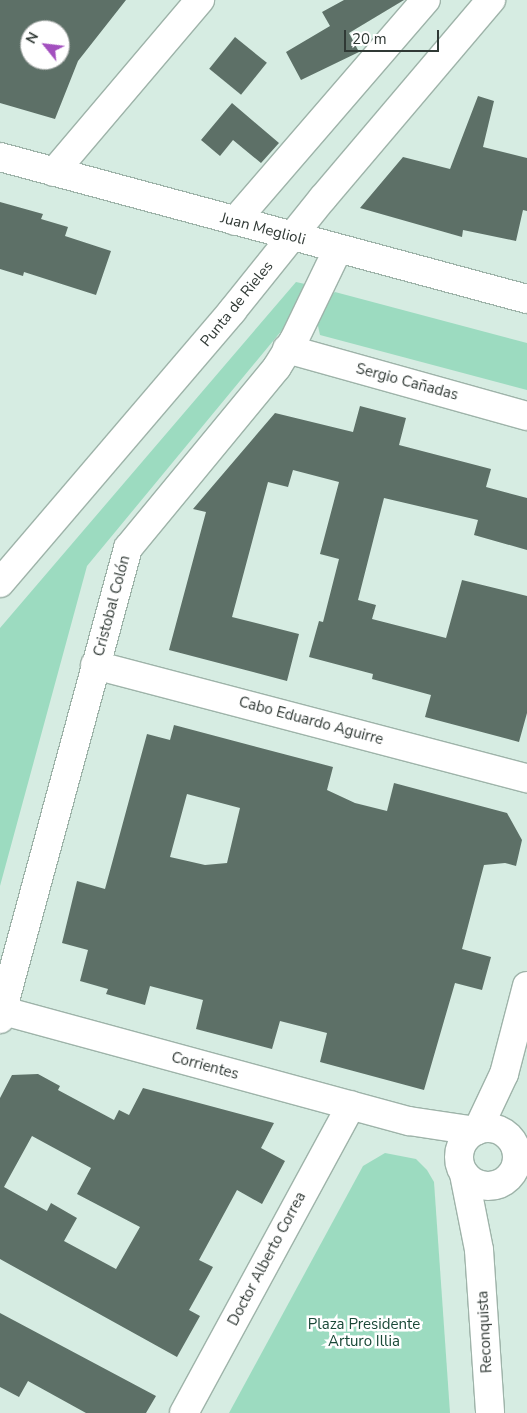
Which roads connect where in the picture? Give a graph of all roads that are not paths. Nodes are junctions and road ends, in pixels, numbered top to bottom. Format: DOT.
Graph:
graph roads {
  1 [pos="200,0"];
  2 [pos="426,0"];
  3 [pos="491,0"];
  4 [pos="0,157"];
  5 [pos="54,172"];
  6 [pos="235,221"];
  7 [pos="292,236"];
  8 [pos="338,249"];
  9 [pos="527,299"];
  10 [pos="287,349"];
  11 [pos="527,416"];
  12 [pos="0,583"];
  13 [pos="95,665"];
  14 [pos="527,778"];
  15 [pos="527,986"];
  16 [pos="1,1014"];
  17 [pos="504,1074"];
  18 [pos="351,1105"];
  19 [pos="410,1121"];
  20 [pos="477,1130"];
  21 [pos="517,1143"];
  22 [pos="462,1164"];
  23 [pos="512,1180"];
  24 [pos="479,1250"];
  25 [pos="184,1413"];
  26 [pos="490,1413"];
  1 -- 5 [label="street"];
  2 -- 6 [label="street"];
  3 -- 7 [label="street, Punta de Rieles"];
  4 -- 5 [label="street, Juan Meglioli"];
  5 -- 6 [label="street, Juan Meglioli"];
  6 -- 7 [label="street, Juan Meglioli"];
  7 -- 8 [label="street, Juan Meglioli"];
  7 -- 12 [label="street, Punta de Rieles"];
  8 -- 9 [label="street, Juan Meglioli"];
  8 -- 10 [label="street, Cristobal Colón"];
  10 -- 11 [label="street, Sergio Cañadas"];
  10 -- 13 [label="street, Cristobal Colón"];
  13 -- 14 [label="street, Cabo Eduardo Aguirre"];
  13 -- 16 [label="street, Cristobal Colón"];
  15 -- 17 [label="street"];
  16 -- 18 [label="street, Corrientes"];
  17 -- 20 [label="street"];
  17 -- 21 [label="street"];
  18 -- 19 [label="street, Corrientes"];
  18 -- 25 [label="street, Doctor Alberto Correa"];
  19 -- 20 [label="street, Corrientes"];
  19 -- 22 [label="street, Corrientes"];
  20 -- 21 [label="street"];
  20 -- 22 [label="street"];
  21 -- 23 [label="street"];
  22 -- 23 [label="street"];
  22 -- 24 [label="street, Reconquista"];
  23 -- 24 [label="street, Reconquista"];
  24 -- 26 [label="street, Reconquista"];
}
